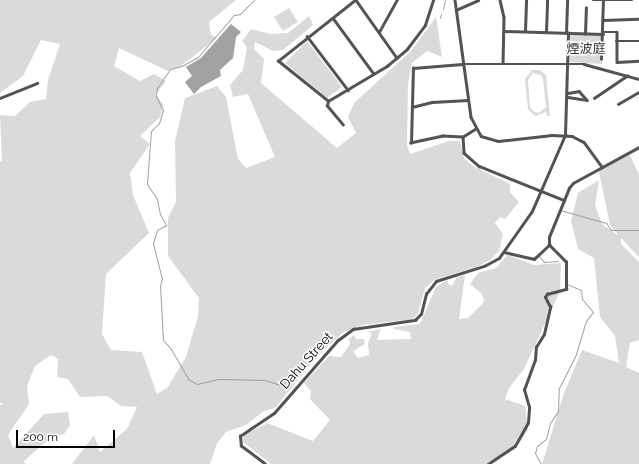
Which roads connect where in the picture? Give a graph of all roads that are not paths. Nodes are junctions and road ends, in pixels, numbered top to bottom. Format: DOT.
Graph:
graph roads {
  1 [pos="355,0"];
  2 [pos="397,0"];
  3 [pos="433,0"];
  4 [pos="455,0"];
  5 [pos="478,0"];
  6 [pos="500,0"];
  7 [pos="526,0"];
  8 [pos="547,0"];
  9 [pos="567,0"];
  10 [pos="593,0"];
  11 [pos="603,0"];
  12 [pos="632,0"];
  13 [pos="586,8"];
  14 [pos="456,10"];
  15 [pos="333,18"];
  16 [pos="639,19"];
  17 [pos="603,20"];
  18 [pos="504,31"];
  19 [pos="526,31"];
  20 [pos="379,32"];
  21 [pos="546,32"];
  22 [pos="567,33"];
  23 [pos="603,33"];
  24 [pos="585,34"];
  25 [pos="307,36"];
  26 [pos="616,41"];
  27 [pos="639,41"];
  28 [pos="397,58"];
  29 [pos="602,60"];
  30 [pos="639,61"];
  31 [pos="503,63"];
  32 [pos="567,63"];
  33 [pos="462,64"];
  34 [pos="374,74"];
  35 [pos="627,76"];
  36 [pos="639,79"];
  37 [pos="37,83"];
  38 [pos="348,90"];
  39 [pos="639,92"];
  40 [pos="568,93"];
  41 [pos="568,97"];
  42 [pos="0,98"];
  43 [pos="594,98"];
  44 [pos="468,100"];
  45 [pos="328,101"];
  46 [pos="618,104"];
  47 [pos="412,107"];
  48 [pos="344,126"];
  49 [pos="476,129"];
  50 [pos="565,136"];
  51 [pos="463,137"];
  52 [pos="639,147"];
  53 [pos="602,167"];
  54 [pos="541,193"];
  55 [pos="564,200"];
  56 [pos="549,245"];
  57 [pos="504,252"];
  58 [pos="265,464"];
  59 [pos="488,464"];
  1 -- 15 [label="street"];
  1 -- 20 [label="street"];
  2 -- 20 [label="street"];
  3 -- 28 [label="street"];
  4 -- 14 [label="street"];
  5 -- 14 [label="street"];
  6 -- 18 [label="street"];
  7 -- 19 [label="street"];
  8 -- 21 [label="street"];
  9 -- 22 [label="street"];
  10 -- 11 [label="street"];
  11 -- 12 [label="street"];
  11 -- 17 [label="street"];
  13 -- 24 [label="street"];
  14 -- 33 [label="street"];
  15 -- 25 [label="street"];
  15 -- 34 [label="street"];
  16 -- 17 [label="street"];
  17 -- 23 [label="street"];
  18 -- 19 [label="street"];
  18 -- 31 [label="street"];
  19 -- 21 [label="street"];
  20 -- 28 [label="street"];
  21 -- 22 [label="street"];
  22 -- 24 [label="street"];
  22 -- 32 [label="street"];
  23 -- 24 [label="street"];
  23 -- 26 [label="street"];
  23 -- 29 [label="street"];
  25 -- 38 [label="street"];
  25 -- 45 [label="street"];
  26 -- 27 [label="street"];
  26 -- 30 [label="street"];
  28 -- 34 [label="street"];
  31 -- 32 [label="street"];
  31 -- 33 [label="street"];
  32 -- 35 [label="street"];
  32 -- 40 [label="street"];
  33 -- 44 [label="street"];
  33 -- 47 [label="street"];
  34 -- 38 [label="street"];
  35 -- 36 [label="street"];
  35 -- 43 [label="street"];
  37 -- 42 [label="street"];
  38 -- 45 [label="street"];
  39 -- 46 [label="street"];
  40 -- 41 [label="street"];
  40 -- 41 [label="street"];
  41 -- 50 [label="street"];
  44 -- 47 [label="street"];
  44 -- 49 [label="street"];
  45 -- 48 [label="street"];
  47 -- 51 [label="street"];
  49 -- 50 [label="street"];
  49 -- 51 [label="street"];
  50 -- 53 [label="street"];
  50 -- 54 [label="street"];
  51 -- 54 [label="street"];
  52 -- 53 [label="street"];
  53 -- 55 [label="street"];
  54 -- 55 [label="street"];
  54 -- 57 [label="street"];
  55 -- 56 [label="street"];
  56 -- 57 [label="street"];
  56 -- 59 [label="street"];
  57 -- 58 [label="street, Dahu Street"];
}
